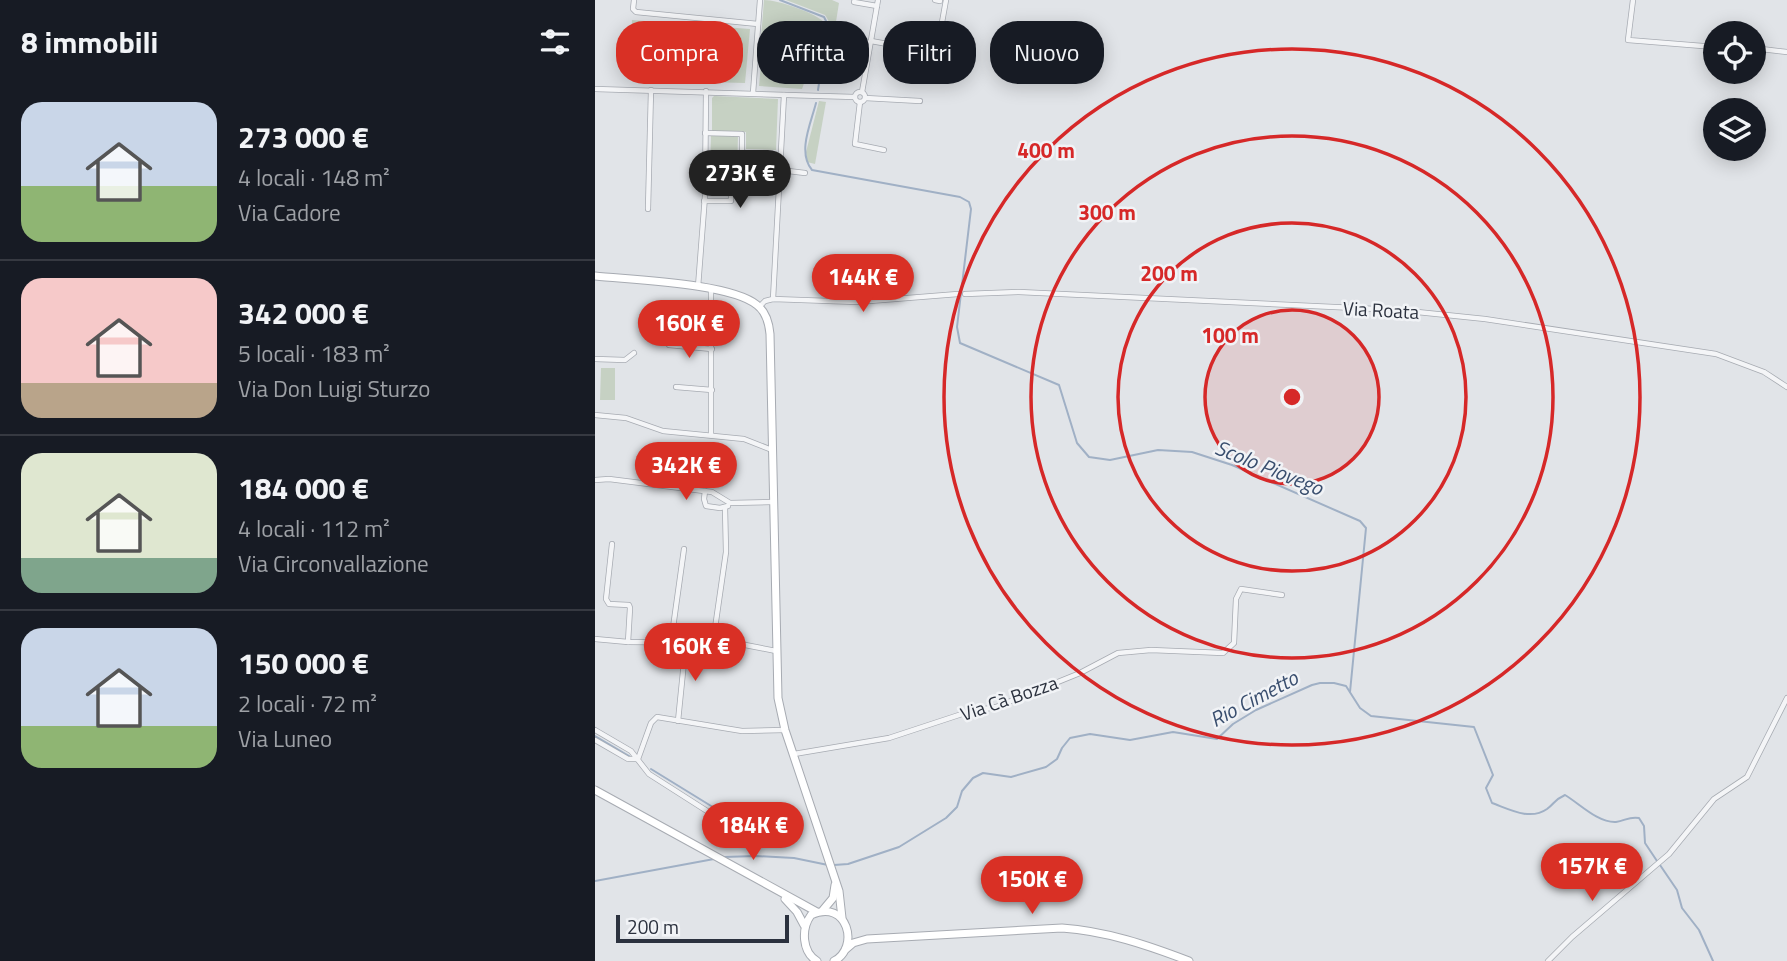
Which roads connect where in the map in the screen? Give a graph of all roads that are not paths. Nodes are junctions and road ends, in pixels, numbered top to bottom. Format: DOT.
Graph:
graph roads {
  1 [pos="634,0"];
  2 [pos="760,0"];
  3 [pos="946,0"];
  4 [pos="1633,0"];
  5 [pos="854,2"];
  6 [pos="878,3"];
  7 [pos="758,21"];
  8 [pos="942,21"];
  9 [pos="757,24"];
  10 [pos="757,41"];
  11 [pos="871,42"];
  12 [pos="883,44"];
  13 [pos="1703,46"];
  14 [pos="1766,50"];
  15 [pos="1787,52"];
  16 [pos="595,89"];
  17 [pos="651,90"];
  18 [pos="706,91"];
  19 [pos="754,93"];
  20 [pos="784,95"];
  21 [pos="863,95"];
  22 [pos="855,97"];
  23 [pos="921,101"];
  24 [pos="860,102"];
  25 [pos="705,132"];
  26 [pos="884,150"];
  27 [pos="780,170"];
  28 [pos="806,173"];
  29 [pos="705,174"];
  30 [pos="731,174"];
  31 [pos="704,201"];
  32 [pos="648,209"];
  33 [pos="595,276"];
  34 [pos="698,288"];
  35 [pos="711,289"];
  36 [pos="958,294"];
  37 [pos="965,294"];
  38 [pos="773,299"];
  39 [pos="759,307"];
  40 [pos="669,345"];
  41 [pos="712,349"];
  42 [pos="634,353"];
  43 [pos="595,359"];
  44 [pos="676,387"];
  45 [pos="1787,387"];
  46 [pos="712,390"];
  47 [pos="595,415"];
  48 [pos="711,435"];
  49 [pos="772,450"];
  50 [pos="595,480"];
  51 [pos="705,491"];
  52 [pos="772,502"];
  53 [pos="730,503"];
  54 [pos="725,507"];
  55 [pos="612,544"];
  56 [pos="684,549"];
  57 [pos="1282,595"];
  58 [pos="595,639"];
  59 [pos="628,642"];
  60 [pos="671,642"];
  61 [pos="686,642"];
  62 [pos="713,642"];
  63 [pos="776,651"];
  64 [pos="1787,698"];
  65 [pos="678,721"];
  66 [pos="595,730"];
  67 [pos="785,730"];
  68 [pos="595,740"];
  69 [pos="794,754"];
  70 [pos="638,759"];
  71 [pos="595,790"];
  72 [pos="707,811"];
  73 [pos="836,880"];
  74 [pos="771,887"];
  75 [pos="820,911"];
  76 [pos="842,918"];
  77 [pos="805,926"];
  78 [pos="846,930"];
  79 [pos="867,939"];
  80 [pos="846,949"];
  81 [pos="817,961"];
  82 [pos="836,961"];
  83 [pos="1188,961"];
  84 [pos="1548,961"];
  1 -- 9 [label="street"];
  2 -- 7 [label="street"];
  3 -- 8 [label="street"];
  4 -- 13 [label="street"];
  5 -- 6 [label="street"];
  6 -- 11 [label="street"];
  10 -- 19 [label="street"];
  11 -- 12 [label="street"];
  11 -- 21 [label="street"];
  14 -- 15 [label="street"];
  16 -- 17 [label="street"];
  17 -- 18 [label="street"];
  17 -- 32 [label="street"];
  18 -- 19 [label="street"];
  18 -- 25 [label="street"];
  19 -- 20 [label="street"];
  20 -- 22 [label="street"];
  20 -- 27 [label="street"];
  21 -- 22 [label="street"];
  21 -- 23 [label="street"];
  21 -- 24 [label="street"];
  22 -- 24 [label="street"];
  24 -- 26 [label="street"];
  25 -- 29 [label="street"];
  25 -- 30 [label="street"];
  27 -- 28 [label="street"];
  27 -- 38 [label="street"];
  29 -- 30 [label="street"];
  29 -- 31 [label="street"];
  30 -- 31 [label="street"];
  31 -- 34 [label="street"];
  33 -- 34 [label="street"];
  34 -- 35 [label="street"];
  35 -- 39 [label="street"];
  35 -- 41 [label="street"];
  36 -- 38 [label="street"];
  37 -- 45 [label="street, Via Roata"];
  38 -- 39 [label="street"];
  39 -- 49 [label="street"];
  40 -- 41 [label="street"];
  41 -- 46 [label="street"];
  42 -- 43 [label="street"];
  44 -- 46 [label="street"];
  46 -- 48 [label="street"];
  47 -- 48 [label="street"];
  48 -- 49 [label="street"];
  49 -- 52 [label="street"];
  50 -- 51 [label="street"];
  51 -- 53 [label="street"];
  51 -- 54 [label="street"];
  52 -- 53 [label="street"];
  52 -- 63 [label="street"];
  53 -- 54 [label="street"];
  54 -- 62 [label="street"];
  55 -- 59 [label="street"];
  56 -- 60 [label="street"];
  57 -- 69 [label="street, Via Cà Bozza"];
  58 -- 59 [label="street"];
  59 -- 60 [label="street"];
  60 -- 61 [label="street"];
  61 -- 62 [label="street"];
  61 -- 65 [label="street"];
  62 -- 63 [label="street"];
  63 -- 67 [label="street"];
  64 -- 84 [label="street"];
  65 -- 67 [label="street"];
  65 -- 70 [label="street"];
  66 -- 70 [label="street"];
  67 -- 69 [label="street"];
  68 -- 70 [label="street"];
  69 -- 73 [label="street"];
  70 -- 72 [label="street"];
  71 -- 74 [label="street"];
  73 -- 75 [label="street"];
  73 -- 76 [label="street"];
  74 -- 75 [label="street"];
  74 -- 77 [label="street"];
  75 -- 76 [label="street"];
  75 -- 77 [label="street"];
  76 -- 78 [label="street"];
  77 -- 81 [label="street"];
  78 -- 79 [label="street"];
  78 -- 80 [label="street"];
  79 -- 80 [label="street"];
  79 -- 83 [label="street"];
  80 -- 82 [label="street"];
}
